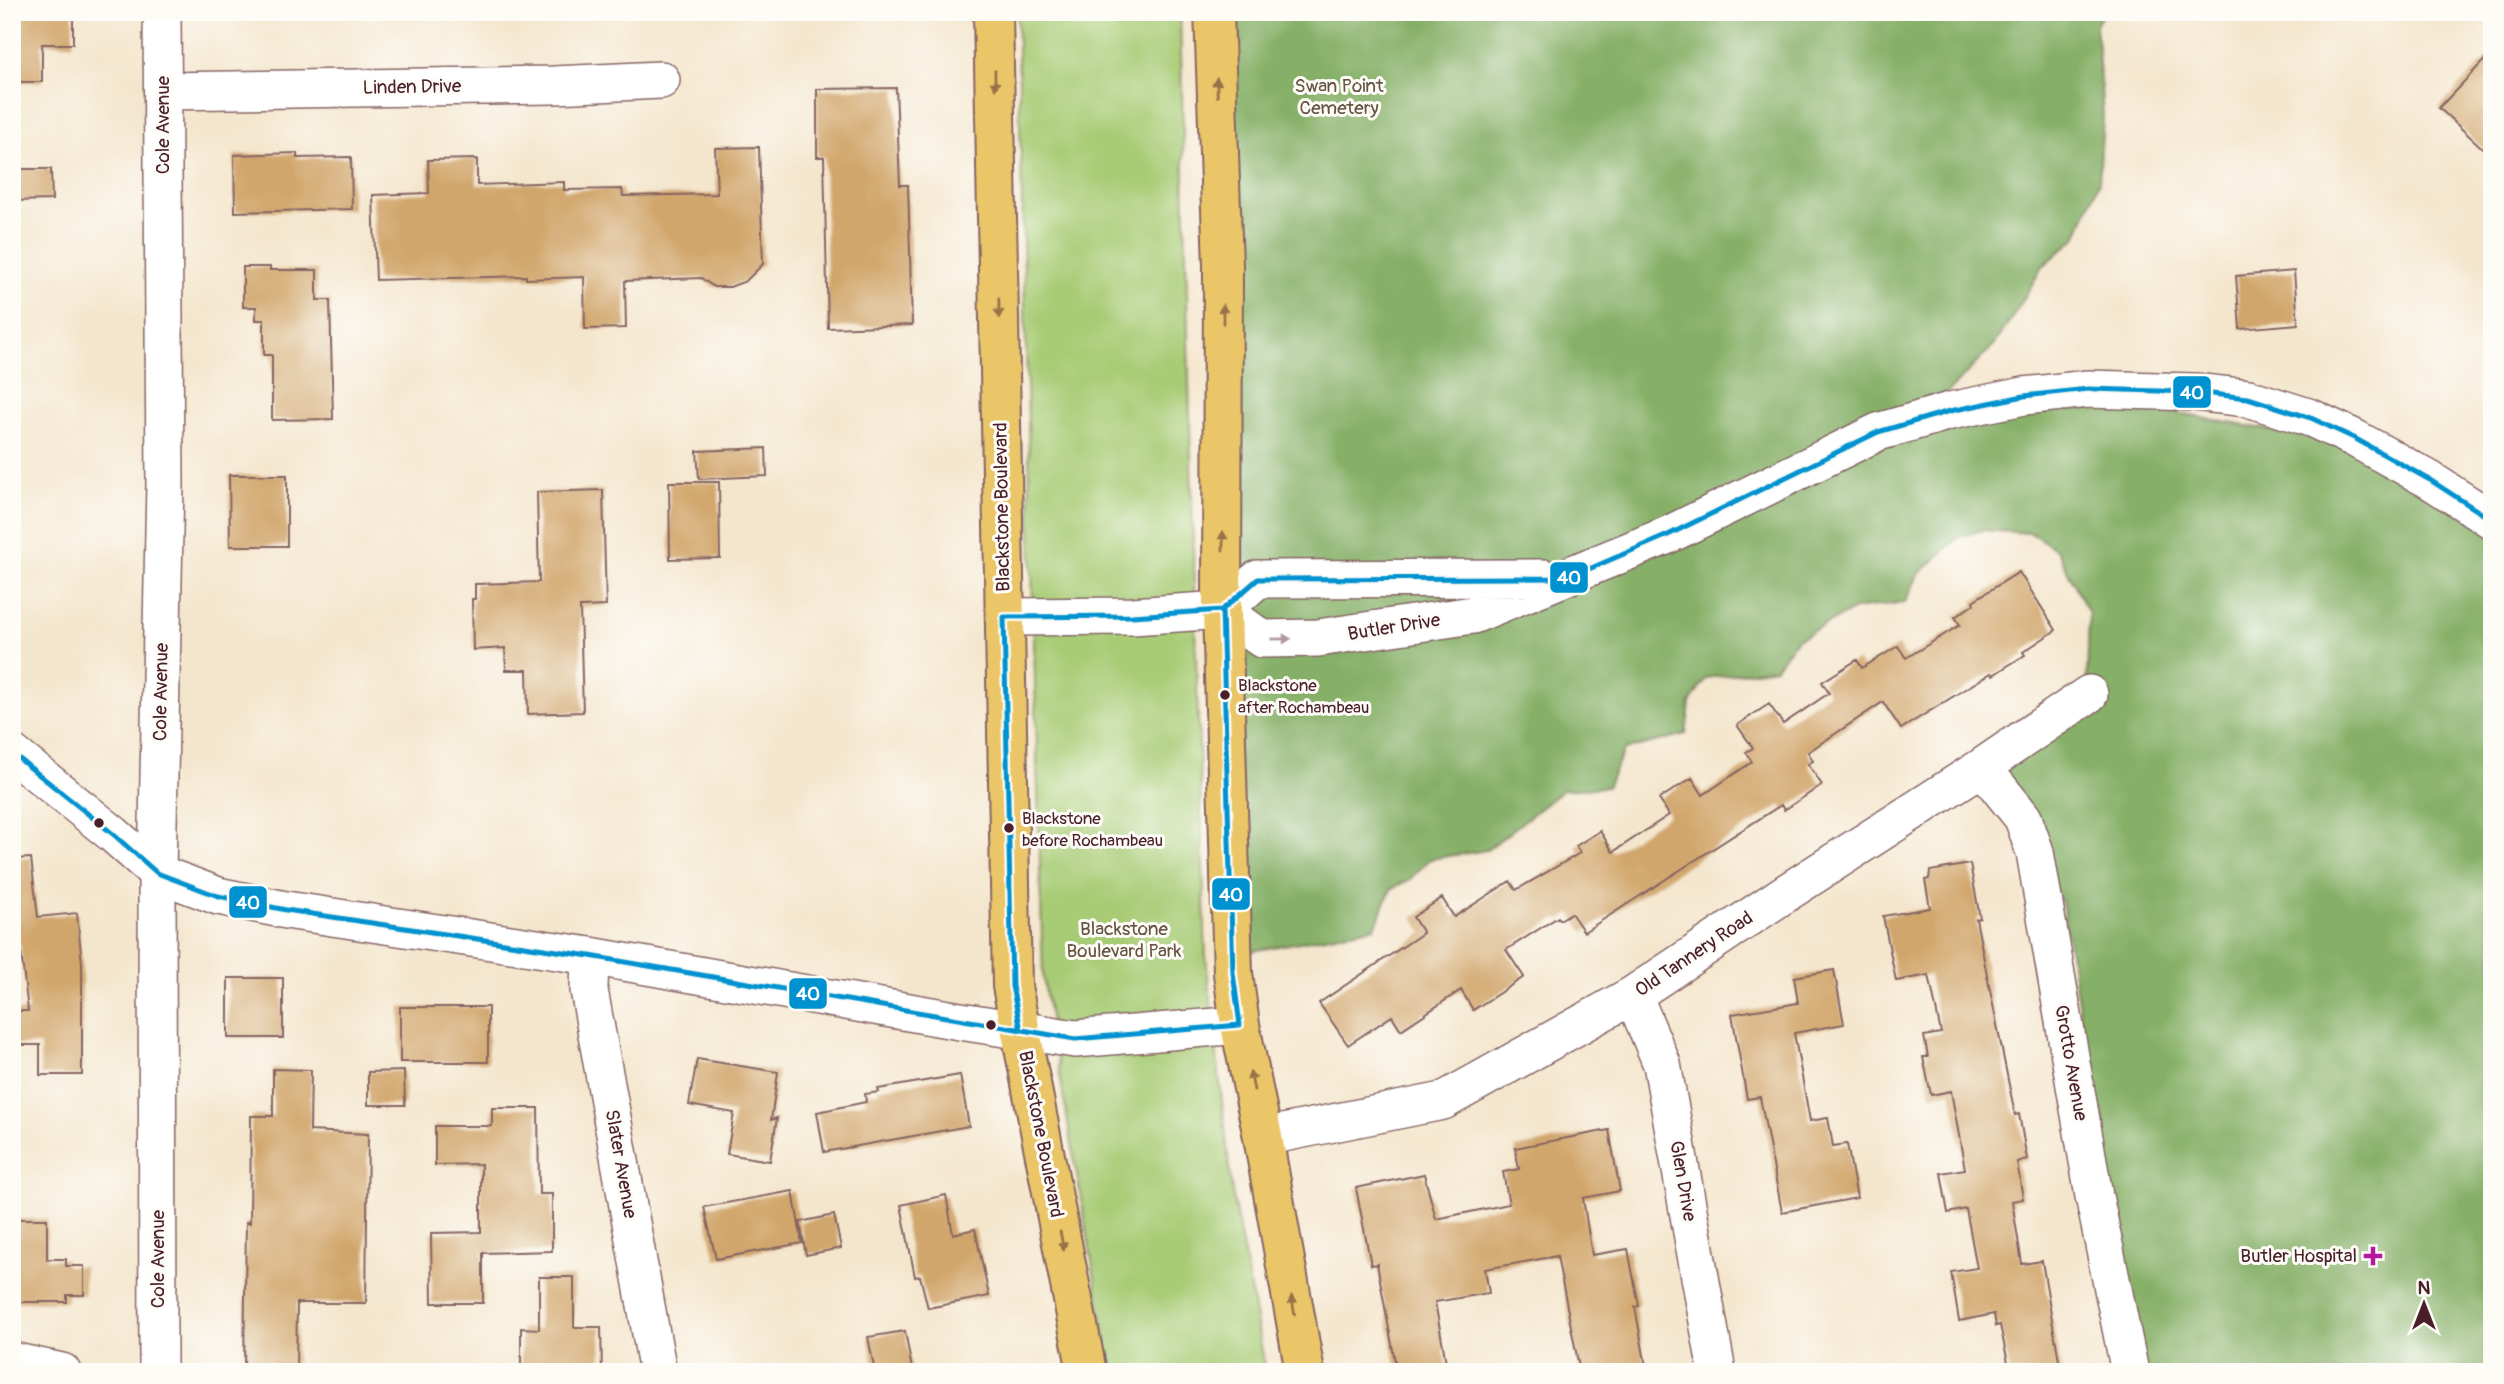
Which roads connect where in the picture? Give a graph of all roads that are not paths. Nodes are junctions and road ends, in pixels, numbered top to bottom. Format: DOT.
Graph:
graph roads {
  1 [pos="162,12"];
  2 [pos="993,12"];
  3 [pos="1214,12"];
  4 [pos="661,80"];
  5 [pos="163,91"];
  6 [pos="2492,520"];
  7 [pos="1568,578"];
  8 [pos="1222,610"];
  9 [pos="1004,617"];
  10 [pos="2089,694"];
  11 [pos="12,753"];
  12 [pos="1982,767"];
  13 [pos="157,873"];
  14 [pos="590,956"];
  15 [pos="1633,995"];
  16 [pos="1240,1025"];
  17 [pos="1021,1030"];
  18 [pos="1264,1137"];
  19 [pos="12,1361"];
  20 [pos="61,1372"];
  21 [pos="158,1372"];
  22 [pos="658,1372"];
  23 [pos="1087,1372"];
  24 [pos="1306,1372"];
  25 [pos="1717,1372"];
  26 [pos="2130,1372"];
  1 -- 5 [label="street, Cole Avenue"];
  2 -- 9 [label="main road, Blackstone Boulevard, one-way"];
  8 -- 3 [label="main road, one-way"];
  4 -- 5 [label="street, Linden Drive"];
  5 -- 13 [label="street, Cole Avenue"];
  6 -- 7 [label="street, Butler Drive"];
  7 -- 8 [label="street, Butler Drive"];
  8 -- 7 [label="street, Butler Drive, one-way"];
  8 -- 9 [label="street"];
  8 -- 16 [label="main road"];
  9 -- 17 [label="main road, Blackstone Boulevard"];
  10 -- 12 [label="street, Old Tannery Road"];
  11 -- 13 [label="street"];
  12 -- 15 [label="street, Old Tannery Road"];
  12 -- 26 [label="street, Grotto Avenue"];
  13 -- 14 [label="street"];
  13 -- 21 [label="street, Cole Avenue"];
  14 -- 17 [label="street"];
  14 -- 22 [label="street, Slater Avenue"];
  15 -- 18 [label="street, Old Tannery Road"];
  15 -- 25 [label="street, Glen Drive"];
  16 -- 17 [label="street"];
  18 -- 16 [label="main road, one-way"];
  17 -- 23 [label="main road, Blackstone Boulevard, one-way"];
  24 -- 18 [label="main road, one-way"];
  19 -- 20 [label="street"];
}
